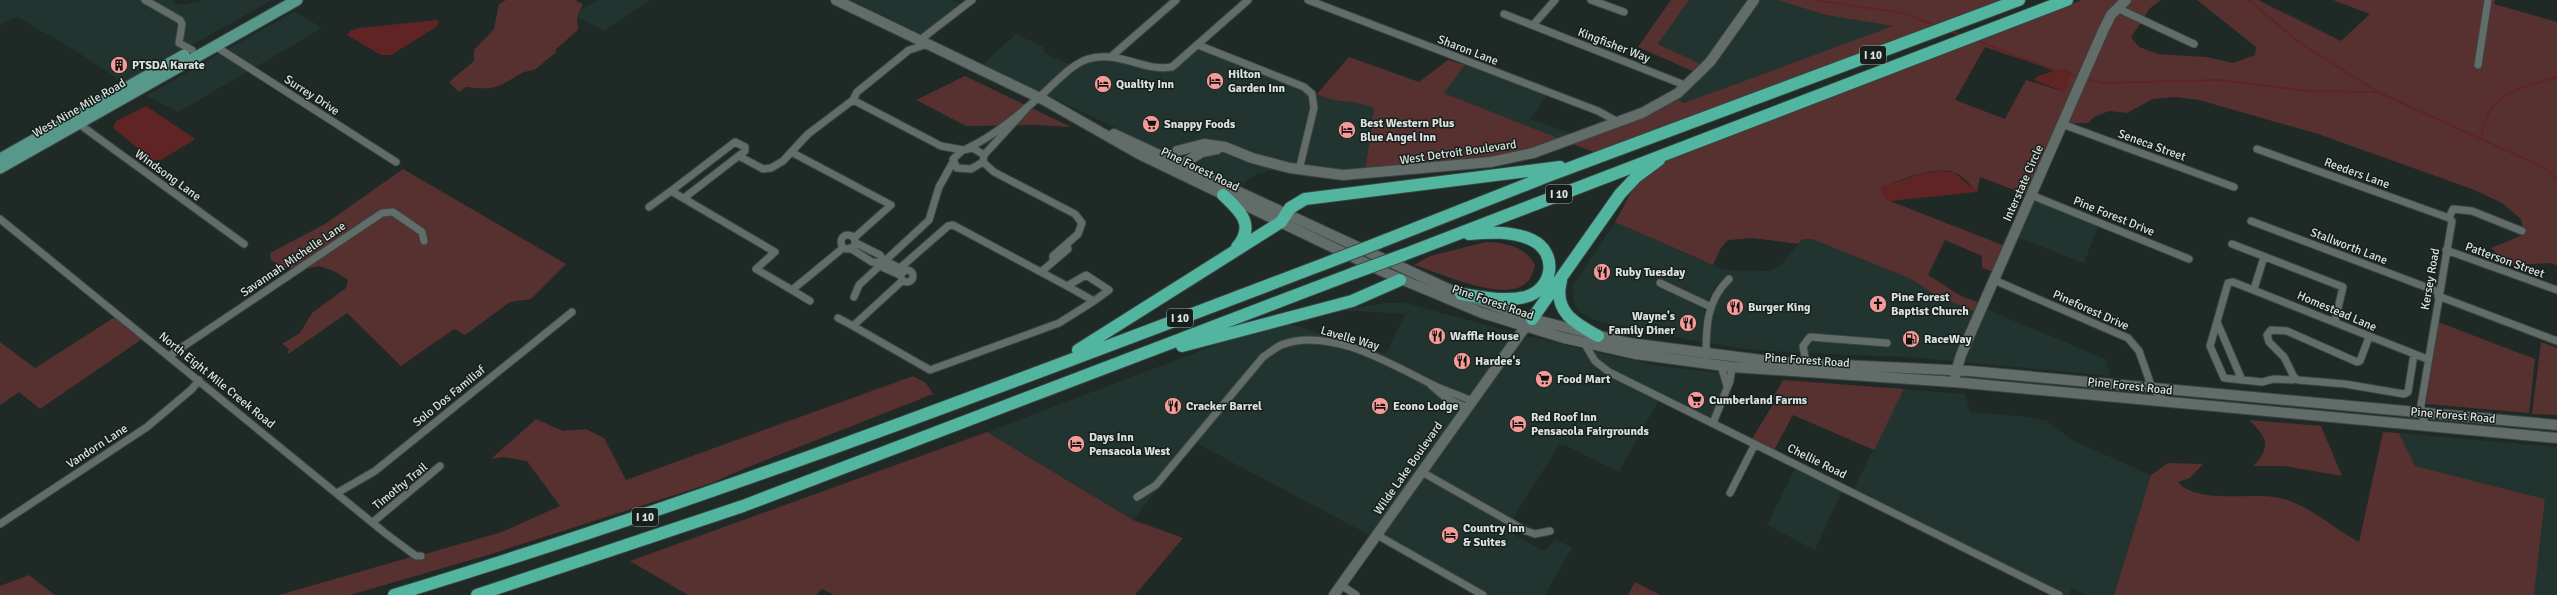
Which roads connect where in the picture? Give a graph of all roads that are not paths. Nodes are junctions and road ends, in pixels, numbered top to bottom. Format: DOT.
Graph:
graph roads {
  1 [pos="146,0"];
  2 [pos="282,0"];
  3 [pos="290,0"];
  4 [pos="297,0"];
  5 [pos="836,0"];
  6 [pos="972,0"];
  7 [pos="1176,0"];
  8 [pos="1248,0"];
  9 [pos="1308,0"];
  10 [pos="1555,0"];
  11 [pos="1591,0"];
  12 [pos="1754,0"];
  13 [pos="2019,0"];
  14 [pos="2067,0"];
  15 [pos="2126,0"];
  16 [pos="2488,0"];
  17 [pos="2117,8"];
  18 [pos="1624,12"];
  19 [pos="1504,14"];
  20 [pos="1533,25"];
  21 [pos="909,35"];
  22 [pos="924,42"];
  23 [pos="2194,44"];
  24 [pos="1198,45"];
  25 [pos="215,46"];
  26 [pos="192,50"];
  27 [pos="909,50"];
  28 [pos="1113,55"];
  29 [pos="2478,65"];
  30 [pos="1688,86"];
  31 [pos="1038,97"];
  32 [pos="853,100"];
  33 [pos="1030,105"];
  34 [pos="102,110"];
  35 [pos="68,120"];
  36 [pos="1618,122"];
  37 [pos="78,124"];
  38 [pos="2062,124"];
  39 [pos="941,146"];
  40 [pos="965,149"];
  41 [pos="2257,149"];
  42 [pos="1674,150"];
  43 [pos="1231,151"];
  44 [pos="793,153"];
  45 [pos="984,155"];
  46 [pos="739,156"];
  47 [pos="1195,156"];
  48 [pos="0,159"];
  49 [pos="953,160"];
  50 [pos="396,162"];
  51 [pos="983,162"];
  52 [pos="1587,162"];
  53 [pos="0,163"];
  54 [pos="1169,165"];
  55 [pos="1183,165"];
  56 [pos="0,168"];
  57 [pos="976,168"];
  58 [pos="966,170"];
  59 [pos="1299,170"];
  60 [pos="994,172"];
  61 [pos="1200,173"];
  62 [pos="947,177"];
  63 [pos="2234,187"];
  64 [pos="671,191"];
  65 [pos="1223,195"];
  66 [pos="2031,195"];
  67 [pos="684,198"];
  68 [pos="650,207"];
  69 [pos="1282,218"];
  70 [pos="2449,218"];
  71 [pos="0,219"];
  72 [pos="2251,221"];
  73 [pos="2522,231"];
  74 [pos="1444,238"];
  75 [pos="424,241"];
  76 [pos="244,244"];
  77 [pos="851,244"];
  78 [pos="2232,244"];
  79 [pos="2446,250"];
  80 [pos="2264,257"];
  81 [pos="1224,259"];
  82 [pos="2189,259"];
  83 [pos="885,263"];
  84 [pos="1041,272"];
  85 [pos="1565,273"];
  86 [pos="902,274"];
  87 [pos="1729,279"];
  88 [pos="1400,280"];
  89 [pos="1994,280"];
  90 [pos="1660,284"];
  91 [pos="1067,286"];
  92 [pos="2254,289"];
  93 [pos="792,290"];
  94 [pos="2557,290"];
  95 [pos="1461,294"];
  96 [pos="2439,294"];
  97 [pos="854,296"];
  98 [pos="810,301"];
  99 [pos="1095,302"];
  100 [pos="1709,306"];
  101 [pos="572,312"];
  102 [pos="838,318"];
  103 [pos="2335,320"];
  104 [pos="2217,322"];
  105 [pos="1528,323"];
  106 [pos="853,326"];
  107 [pos="1598,336"];
  108 [pos="2368,336"];
  109 [pos="1583,338"];
  110 [pos="2557,341"];
  111 [pos="1887,343"];
  112 [pos="2414,354"];
  113 [pos="169,356"];
  114 [pos="1138,356"];
  115 [pos="1706,359"];
  116 [pos="2427,360"];
  117 [pos="1721,366"];
  118 [pos="1732,367"];
  119 [pos="1807,368"];
  120 [pos="1955,370"];
  121 [pos="1032,374"];
  122 [pos="2294,377"];
  123 [pos="199,380"];
  124 [pos="2242,380"];
  125 [pos="1954,382"];
  126 [pos="1727,388"];
  127 [pos="2152,388"];
  128 [pos="2166,402"];
  129 [pos="1469,405"];
  130 [pos="2421,413"];
  131 [pos="1713,423"];
  132 [pos="2557,425"];
  133 [pos="2426,426"];
  134 [pos="2557,438"];
  135 [pos="1755,444"];
  136 [pos="440,466"];
  137 [pos="1422,472"];
  138 [pos="337,493"];
  139 [pos="1730,493"];
  140 [pos="1137,497"];
  141 [pos="373,522"];
  142 [pos="0,524"];
  143 [pos="1550,532"];
  144 [pos="1377,535"];
  145 [pos="421,556"];
  146 [pos="1341,585"];
  147 [pos="394,595"];
  148 [pos="477,595"];
  149 [pos="1334,595"];
  150 [pos="1356,595"];
  151 [pos="1483,595"];
  152 [pos="2059,595"];
  1 -- 26 [label="street"];
  2 -- 26 [label="main road, West Nine Mile Road"];
  3 -- 25 [label="main road"];
  4 -- 25 [label="main road, West Nine Mile Road"];
  5 -- 21 [label="main road, Pine Forest Road"];
  6 -- 22 [label="street"];
  7 -- 28 [label="street"];
  8 -- 24 [label="street"];
  9 -- 36 [label="street, Sharon Lane"];
  10 -- 20 [label="street"];
  11 -- 18 [label="street"];
  12 -- 30 [label="main road, West Detroit Boulevard"];
  13 -- 52 [label="highway, I 10"];
  14 -- 42 [label="highway, I 10"];
  15 -- 17 [label="main road, Interstate Circle"];
  16 -- 29 [label="street"];
  17 -- 23 [label="street"];
  17 -- 38 [label="main road, Interstate Circle"];
  19 -- 20 [label="street, Kingfisher Way"];
  20 -- 30 [label="street, Kingfisher Way"];
  21 -- 22 [label="main road, Pine Forest Road"];
  21 -- 27 [label="street"];
  22 -- 27 [label="street"];
  22 -- 31 [label="main road, Pine Forest Road"];
  24 -- 28 [label="street"];
  24 -- 59 [label="street"];
  25 -- 34 [label="main road, West Nine Mile Road"];
  25 -- 50 [label="street, Surrey Drive"];
  26 -- 34 [label="main road"];
  26 -- 35 [label="main road, West Nine Mile Road"];
  27 -- 32 [label="street"];
  28 -- 31 [label="street"];
  30 -- 36 [label="main road, West Detroit Boulevard"];
  31 -- 33 [label="street"];
  31 -- 54 [label="main road, Pine Forest Road"];
  32 -- 39 [label="street"];
  32 -- 44 [label="street"];
  33 -- 40 [label="street"];
  33 -- 45 [label="street"];
  34 -- 37 [label="main road, West Nine Mile Road"];
  35 -- 48 [label="main road, West Nine Mile Road"];
  35 -- 53 [label="main road"];
  36 -- 59 [label="main road, West Detroit Boulevard"];
  37 -- 56 [label="main road, West Nine Mile Road"];
  37 -- 76 [label="street, Windsong Lane"];
  38 -- 63 [label="street, Seneca Street"];
  38 -- 66 [label="main road, Interstate Circle"];
  39 -- 40 [label="street"];
  39 -- 49 [label="street"];
  40 -- 45 [label="street"];
  40 -- 49 [label="street"];
  41 -- 70 [label="street, Reeders Lane"];
  42 -- 74 [label="highway, I 10"];
  42 -- 85 [label="highway"];
  43 -- 47 [label="main road, West Detroit Boulevard"];
  43 -- 54 [label="main road, West Detroit Boulevard"];
  43 -- 59 [label="main road, West Detroit Boulevard"];
  44 -- 46 [label="street"];
  44 -- 77 [label="street"];
  45 -- 51 [label="street"];
  46 -- 64 [label="street"];
  46 -- 67 [label="street"];
  47 -- 55 [label="main road, West Detroit Boulevard"];
  47 -- 61 [label="main road"];
  49 -- 58 [label="street"];
  49 -- 62 [label="street"];
  51 -- 57 [label="street"];
  51 -- 60 [label="street"];
  52 -- 69 [label="highway"];
  52 -- 121 [label="highway, I 10, bridge"];
  54 -- 55 [label="main road, West Detroit Boulevard"];
  54 -- 65 [label="main road, Pine Forest Road"];
  55 -- 61 [label="main road, Pine Forest Road"];
  57 -- 58 [label="street"];
  57 -- 60 [label="street"];
  58 -- 62 [label="street"];
  60 -- 84 [label="street"];
  61 -- 69 [label="main road, Pine Forest Road"];
  62 -- 83 [label="street"];
  64 -- 67 [label="street"];
  64 -- 68 [label="street"];
  65 -- 69 [label="main road, Pine Forest Road"];
  65 -- 81 [label="highway"];
  66 -- 82 [label="street, Pine Forest Drive"];
  66 -- 89 [label="main road, Interstate Circle"];
  67 -- 93 [label="street"];
  69 -- 81 [label="highway"];
  69 -- 88 [label="main road, Pine Forest Road"];
  69 -- 95 [label="main road, Pine Forest Road"];
  70 -- 73 [label="street"];
  70 -- 79 [label="street, Kersey Road"];
  71 -- 113 [label="street, North Eight Mile Creek Road"];
  72 -- 96 [label="street, Stallworth Lane"];
  74 -- 95 [label="highway"];
  74 -- 114 [label="highway, I 10, bridge"];
  75 -- 113 [label="street, Savannah Michelle Lane"];
  77 -- 83 [label="street"];
  77 -- 83 [label="street"];
  77 -- 93 [label="street"];
  78 -- 80 [label="street"];
  79 -- 94 [label="street, Patterson Street"];
  79 -- 96 [label="street, Kersey Road"];
  80 -- 92 [label="street"];
  80 -- 103 [label="street"];
  81 -- 121 [label="highway"];
  83 -- 86 [label="street"];
  83 -- 97 [label="street"];
  84 -- 86 [label="street"];
  84 -- 91 [label="street"];
  85 -- 105 [label="highway"];
  85 -- 107 [label="highway"];
  86 -- 106 [label="street"];
  87 -- 100 [label="street"];
  88 -- 105 [label="main road, Pine Forest Road"];
  88 -- 114 [label="highway"];
  89 -- 120 [label="main road, Interstate Circle"];
  89 -- 127 [label="street, Pineforest Drive"];
  90 -- 100 [label="street"];
  91 -- 99 [label="street"];
  91 -- 99 [label="street"];
  92 -- 103 [label="street, Homestead Lane"];
  92 -- 104 [label="street, Homestead Lane"];
  93 -- 98 [label="street"];
  95 -- 105 [label="main road, Pine Forest Road"];
  96 -- 110 [label="street, Stallworth Lane"];
  96 -- 116 [label="street, Kersey Road"];
  99 -- 106 [label="street"];
  100 -- 115 [label="street"];
  101 -- 138 [label="street, Solo Dos Familiaf"];
  102 -- 106 [label="street"];
  103 -- 108 [label="street, Homestead Lane"];
  104 -- 124 [label="street"];
  104 -- 124 [label="street"];
  105 -- 109 [label="main road, Pine Forest Road"];
  105 -- 129 [label="main road, Wilde Lake Boulevard"];
  107 -- 109 [label="main road, Pine Forest Road"];
  107 -- 115 [label="main road, Pine Forest Road"];
  108 -- 112 [label="street, Homestead Lane"];
  108 -- 122 [label="street"];
  109 -- 115 [label="main road, Pine Forest Road"];
  109 -- 131 [label="street, Chellie Road"];
  111 -- 119 [label="street"];
  112 -- 116 [label="street, Homestead Lane"];
  112 -- 122 [label="street"];
  113 -- 123 [label="street, North Eight Mile Creek Road"];
  114 -- 148 [label="highway, I 10"];
  115 -- 117 [label="main road, Pine Forest Road"];
  115 -- 119 [label="main road, Pine Forest Road"];
  116 -- 130 [label="street, Kersey Road"];
  117 -- 118 [label="main road, Pine Forest Road"];
  117 -- 126 [label="street"];
  118 -- 119 [label="main road, Pine Forest Road"];
  118 -- 126 [label="street"];
  119 -- 120 [label="main road, Pine Forest Road"];
  119 -- 125 [label="main road, Pine Forest Road"];
  120 -- 125 [label="main road, Interstate Circle"];
  120 -- 127 [label="main road, Pine Forest Road"];
  121 -- 147 [label="highway, I 10"];
  122 -- 124 [label="street"];
  123 -- 138 [label="street, North Eight Mile Creek Road"];
  123 -- 142 [label="street, Vandorn Lane"];
  125 -- 128 [label="main road, Pine Forest Road"];
  126 -- 131 [label="street"];
  127 -- 128 [label="street"];
  127 -- 130 [label="main road, Pine Forest Road"];
  128 -- 133 [label="main road, Pine Forest Road"];
  129 -- 137 [label="main road, Wilde Lake Boulevard"];
  129 -- 140 [label="street, Lavelle Way"];
  130 -- 132 [label="main road, Pine Forest Road"];
  130 -- 133 [label="street, Kersey Road"];
  131 -- 135 [label="street, Chellie Road"];
  133 -- 134 [label="main road, Pine Forest Road"];
  135 -- 139 [label="street"];
  135 -- 152 [label="street, Chellie Road"];
  136 -- 141 [label="street, Timothy Trail"];
  137 -- 143 [label="street"];
  137 -- 144 [label="main road, Wilde Lake Boulevard"];
  138 -- 141 [label="street, North Eight Mile Creek Road"];
  141 -- 145 [label="street, North Eight Mile Creek Road"];
  144 -- 146 [label="main road, Wilde Lake Boulevard"];
  144 -- 151 [label="street"];
  146 -- 149 [label="main road, Wilde Lake Boulevard"];
  146 -- 150 [label="street"];
}
